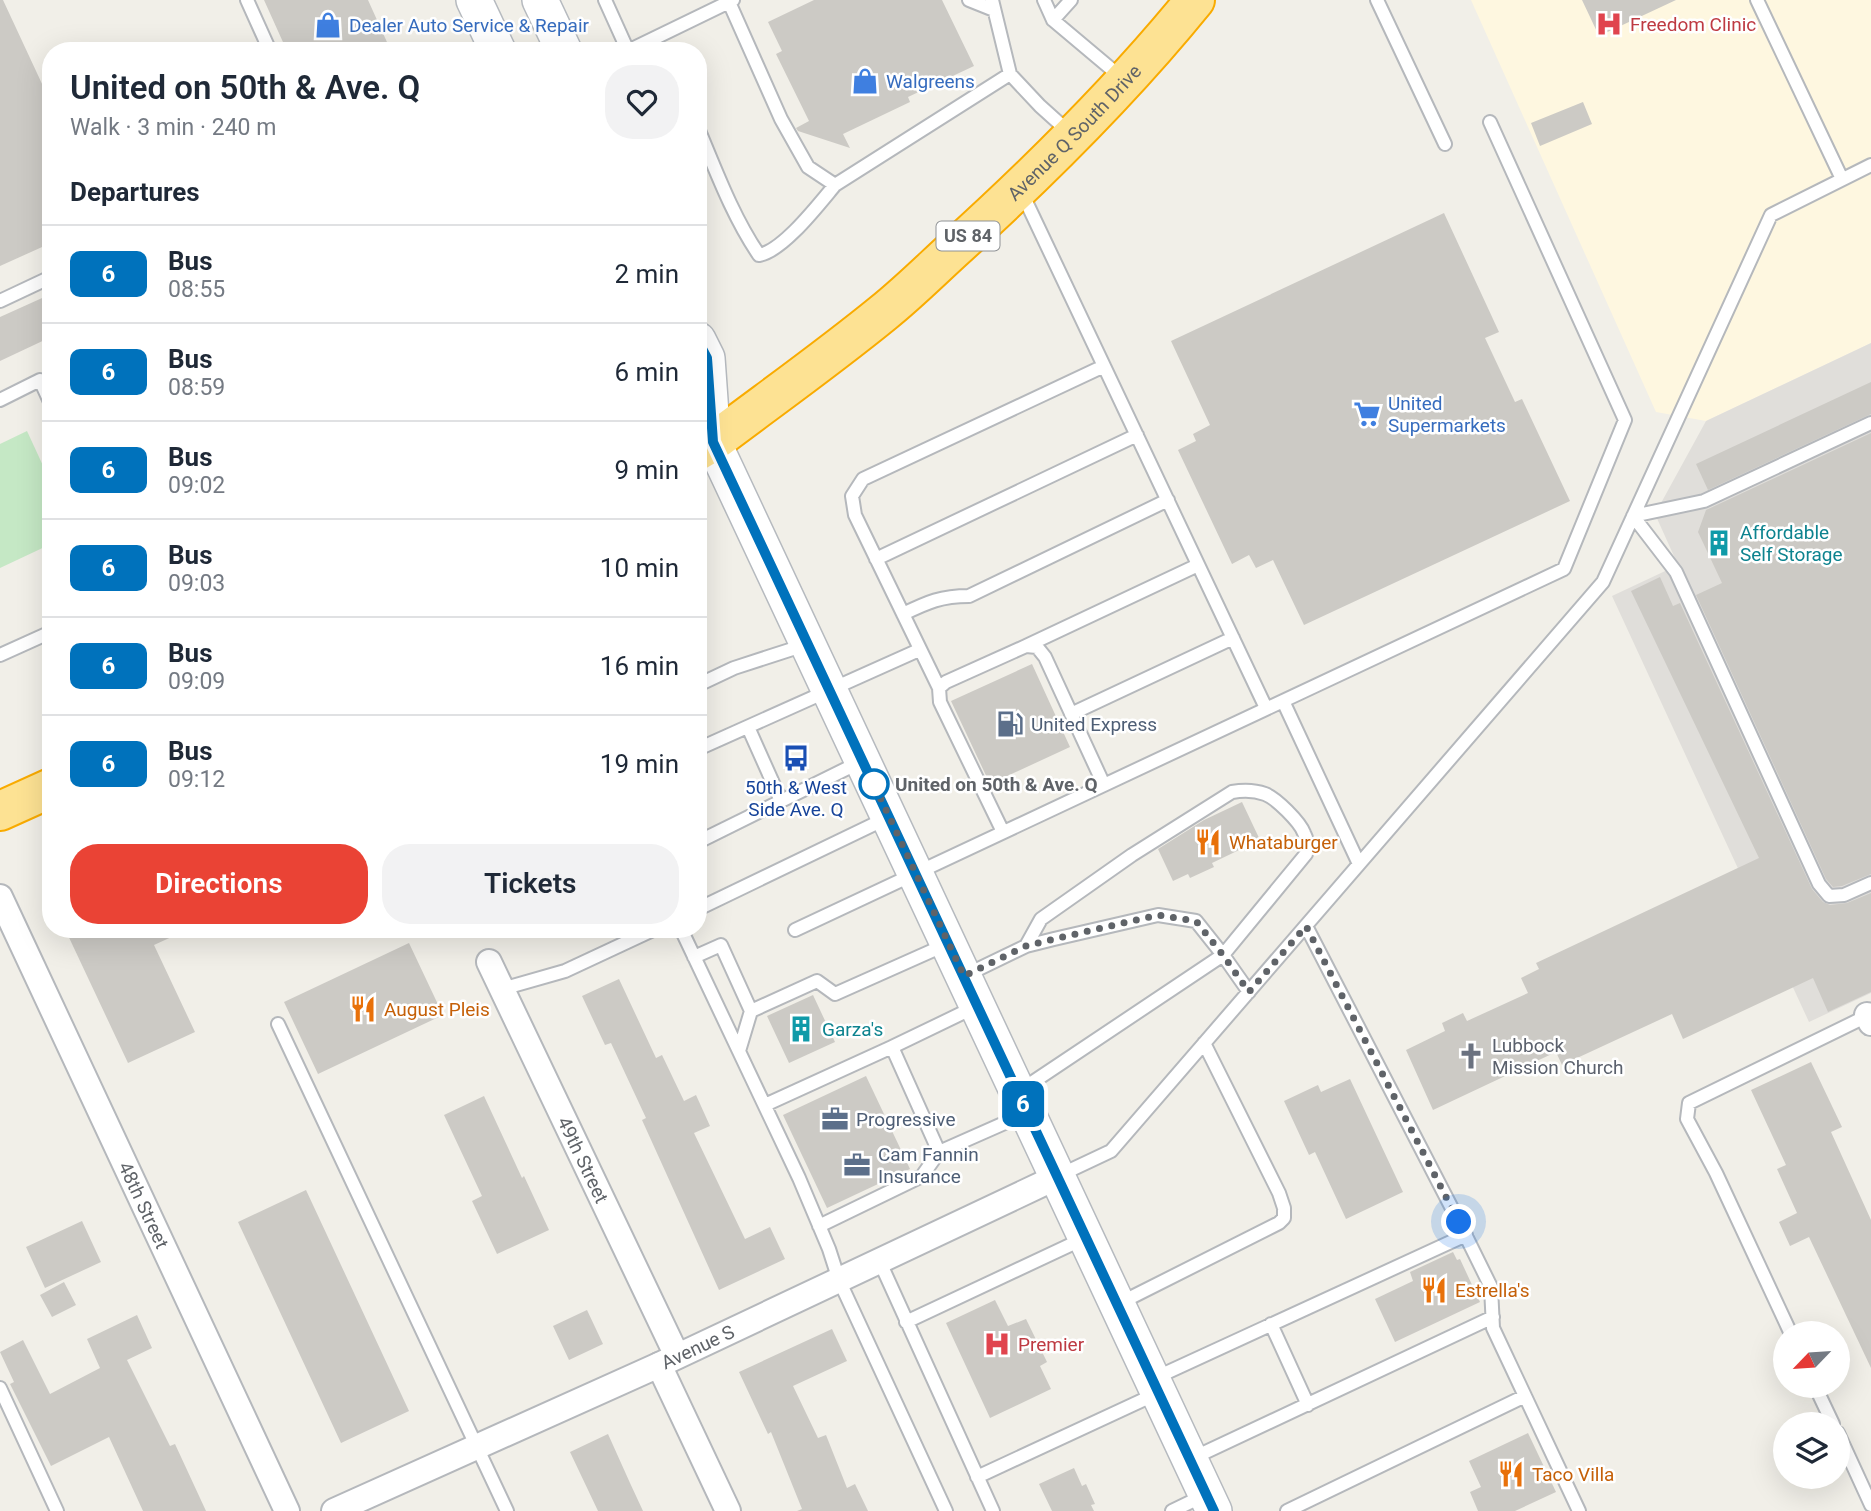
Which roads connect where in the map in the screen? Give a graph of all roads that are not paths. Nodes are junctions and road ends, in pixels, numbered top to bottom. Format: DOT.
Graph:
graph roads {
  1 [pos="247,0"];
  2 [pos="474,0"];
  3 [pos="540,0"];
  4 [pos="605,0"];
  5 [pos="970,0"];
  6 [pos="1044,0"];
  7 [pos="1071,0"];
  8 [pos="1195,0"];
  9 [pos="1377,0"];
  10 [pos="1757,0"];
  11 [pos="731,1"];
  12 [pos="993,5"];
  13 [pos="1054,20"];
  14 [pos="656,37"];
  15 [pos="266,42"];
  16 [pos="494,42"];
  17 [pos="560,42"];
  18 [pos="624,42"];
  19 [pos="646,42"];
  20 [pos="658,42"];
  21 [pos="1010,74"];
  22 [pos="1125,81"];
  23 [pos="1490,122"];
  24 [pos="1074,136"];
  25 [pos="1445,144"];
  26 [pos="707,149"];
  27 [pos="1871,165"];
  28 [pos="1842,179"];
  29 [pos="835,185"];
  30 [pos="1020,188"];
  31 [pos="42,281"];
  32 [pos="0,301"];
  33 [pos="1104,366"];
  34 [pos="42,379"];
  35 [pos="0,400"];
  36 [pos="1871,423"];
  37 [pos="1136,435"];
  38 [pos="707,437"];
  39 [pos="707,448"];
  40 [pos="1168,500"];
  41 [pos="1633,516"];
  42 [pos="876,559"];
  43 [pos="1198,565"];
  44 [pos="903,614"];
  45 [pos="42,636"];
  46 [pos="1233,638"];
  47 [pos="808,644"];
  48 [pos="1026,646"];
  49 [pos="919,650"];
  50 [pos="0,655"];
  51 [pos="707,678"];
  52 [pos="939,688"];
  53 [pos="829,689"];
  54 [pos="1283,701"];
  55 [pos="1266,708"];
  56 [pos="1071,714"];
  57 [pos="748,726"];
  58 [pos="707,745"];
  59 [pos="863,761"];
  60 [pos="1104,785"];
  61 [pos="42,792"];
  62 [pos="781,801"];
  63 [pos="0,811"];
  64 [pos="889,817"];
  65 [pos="1003,832"];
  66 [pos="707,837"];
  67 [pos="1359,864"];
  68 [pos="915,873"];
  69 [pos="1871,883"];
  70 [pos="0,897"];
  71 [pos="707,905"];
  72 [pos="1306,926"];
  73 [pos="794,930"];
  74 [pos="636,938"];
  75 [pos="685,938"];
  76 [pos="948,943"];
  77 [pos="1026,946"];
  78 [pos="1223,955"];
  79 [pos="694,957"];
  80 [pos="489,962"];
  81 [pos="502,989"];
  82 [pos="970,991"];
  83 [pos="1249,992"];
  84 [pos="751,1011"];
  85 [pos="1870,1017"];
  86 [pos="278,1024"];
  87 [pos="1205,1043"];
  88 [pos="892,1047"];
  89 [pos="739,1051"];
  90 [pos="1023,1103"];
  91 [pos="765,1105"];
  92 [pos="939,1152"];
  93 [pos="1057,1177"];
  94 [pos="819,1226"];
  95 [pos="1466,1235"];
  96 [pos="1086,1238"];
  97 [pos="879,1260"];
  98 [pos="839,1280"];
  99 [pos="1117,1305"];
  100 [pos="1493,1317"];
  101 [pos="1785,1321"];
  102 [pos="906,1322"];
  103 [pos="1271,1324"];
  104 [pos="668,1360"];
  105 [pos="1155,1386"];
  106 [pos="0,1388"];
  107 [pos="1525,1396"];
  108 [pos="1308,1405"];
  109 [pos="477,1447"];
  110 [pos="1850,1459"];
  111 [pos="1190,1460"];
  112 [pos="977,1477"];
  113 [pos="1210,1503"];
  114 [pos="1871,1505"];
  115 [pos="57,1511"];
  116 [pos="287,1511"];
  117 [pos="334,1511"];
  118 [pos="507,1511"];
  119 [pos="727,1511"];
  120 [pos="946,1511"];
  121 [pos="993,1511"];
  122 [pos="1172,1511"];
  123 [pos="1287,1511"];
  124 [pos="1579,1511"];
  1 -- 15 [label="lane"];
  2 -- 16 [label="main road"];
  3 -- 17 [label="main road"];
  4 -- 18 [label="lane"];
  5 -- 12 [label="lane"];
  6 -- 13 [label="lane"];
  7 -- 13 [label="lane"];
  8 -- 22 [label="highway, Avenue Q South Drive / US 84"];
  9 -- 25 [label="lane"];
  10 -- 28 [label="lane"];
  11 -- 14 [label="lane"];
  11 -- 29 [label="lane"];
  12 -- 21 [label="lane"];
  13 -- 22 [label="lane"];
  14 -- 19 [label="lane"];
  14 -- 20 [label="lane"];
  21 -- 24 [label="lane"];
  21 -- 29 [label="lane"];
  22 -- 24 [label="highway, Avenue Q South Drive / US 84"];
  23 -- 54 [label="lane"];
  24 -- 30 [label="highway, Avenue Q South Drive / US 84"];
  26 -- 29 [label="lane"];
  27 -- 28 [label="lane"];
  28 -- 41 [label="lane"];
  30 -- 33 [label="lane"];
  30 -- 38 [label="highway, Avenue Q South Drive / US 84"];
  31 -- 32 [label="lane"];
  33 -- 37 [label="lane"];
  33 -- 42 [label="lane"];
  34 -- 35 [label="lane"];
  36 -- 41 [label="lane"];
  37 -- 40 [label="lane"];
  37 -- 42 [label="lane"];
  39 -- 47 [label="main road"];
  40 -- 43 [label="lane"];
  40 -- 44 [label="lane"];
  41 -- 67 [label="lane"];
  41 -- 69 [label="lane"];
  42 -- 44 [label="lane"];
  43 -- 46 [label="lane"];
  43 -- 48 [label="lane"];
  44 -- 49 [label="lane"];
  45 -- 50 [label="lane"];
  46 -- 55 [label="lane"];
  46 -- 56 [label="lane"];
  47 -- 51 [label="lane"];
  47 -- 53 [label="main road"];
  48 -- 52 [label="lane"];
  48 -- 56 [label="lane"];
  49 -- 52 [label="lane"];
  49 -- 53 [label="lane"];
  52 -- 65 [label="lane"];
  53 -- 57 [label="lane"];
  53 -- 59 [label="main road"];
  54 -- 55 [label="lane"];
  54 -- 67 [label="lane"];
  55 -- 60 [label="lane"];
  56 -- 60 [label="lane"];
  57 -- 58 [label="lane"];
  57 -- 62 [label="lane"];
  59 -- 62 [label="lane"];
  59 -- 64 [label="main road"];
  60 -- 65 [label="lane"];
  61 -- 63 [label="highway"];
  62 -- 66 [label="lane"];
  64 -- 68 [label="main road"];
  64 -- 71 [label="lane"];
  65 -- 68 [label="lane"];
  67 -- 72 [label="lane"];
  68 -- 73 [label="lane"];
  68 -- 76 [label="main road"];
  70 -- 116 [label="street, 48th Street"];
  72 -- 83 [label="lane"];
  72 -- 95 [label="lane"];
  74 -- 81 [label="lane"];
  75 -- 79 [label="lane"];
  76 -- 82 [label="main road"];
  76 -- 84 [label="lane"];
  77 -- 78 [label="lane"];
  77 -- 78 [label="lane"];
  77 -- 82 [label="lane"];
  78 -- 83 [label="lane"];
  78 -- 90 [label="lane"];
  79 -- 84 [label="lane"];
  79 -- 89 [label="lane"];
  80 -- 81 [label="street, 49th Street"];
  81 -- 104 [label="street, 49th Street"];
  82 -- 88 [label="lane"];
  82 -- 90 [label="main road"];
  83 -- 87 [label="lane"];
  84 -- 89 [label="lane"];
  85 -- 101 [label="lane"];
  86 -- 109 [label="lane"];
  87 -- 93 [label="lane"];
  87 -- 99 [label="lane"];
  88 -- 91 [label="lane"];
  88 -- 92 [label="lane"];
  89 -- 91 [label="lane"];
  90 -- 92 [label="lane"];
  90 -- 93 [label="main road"];
  91 -- 94 [label="lane"];
  92 -- 94 [label="lane"];
  93 -- 96 [label="main road"];
  93 -- 97 [label="street, Avenue S"];
  94 -- 98 [label="lane"];
  95 -- 100 [label="lane"];
  95 -- 103 [label="lane"];
  96 -- 99 [label="main road"];
  96 -- 102 [label="lane"];
  97 -- 98 [label="street, Avenue S"];
  97 -- 102 [label="lane"];
  98 -- 104 [label="street, Avenue S"];
  98 -- 120 [label="lane"];
  99 -- 105 [label="main road"];
  100 -- 107 [label="lane"];
  100 -- 108 [label="lane"];
  102 -- 112 [label="lane"];
  103 -- 105 [label="lane"];
  103 -- 108 [label="lane"];
  104 -- 109 [label="street, Avenue S"];
  104 -- 119 [label="street, 49th Street"];
  105 -- 111 [label="main road"];
  105 -- 112 [label="lane"];
  106 -- 115 [label="lane"];
  107 -- 123 [label="lane"];
  107 -- 124 [label="lane"];
  108 -- 111 [label="lane"];
  109 -- 117 [label="street, Avenue S"];
  109 -- 118 [label="lane"];
  110 -- 114 [label="lane"];
  111 -- 113 [label="main road"];
  112 -- 121 [label="lane"];
  113 -- 122 [label="lane"];
}
